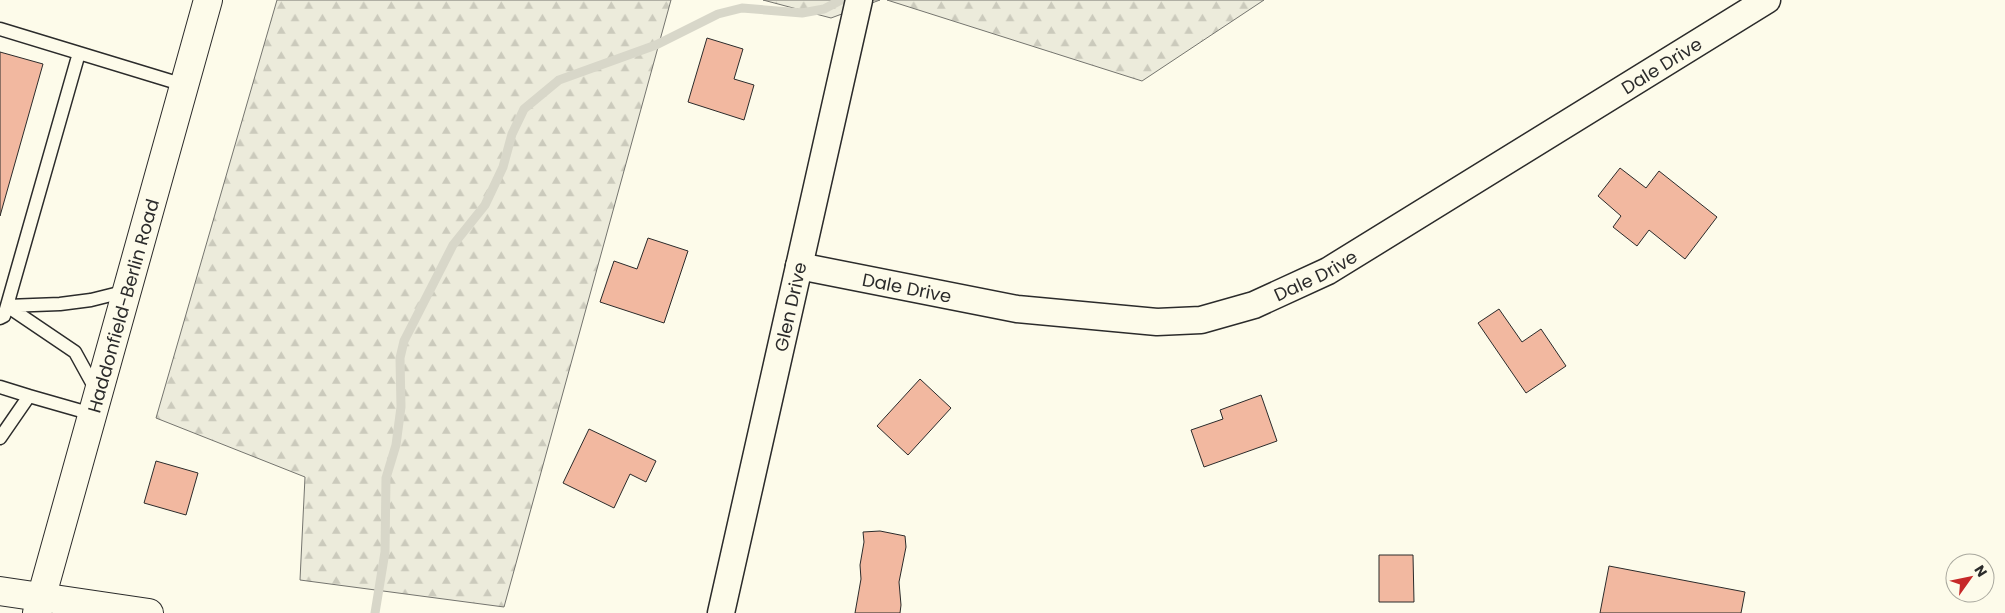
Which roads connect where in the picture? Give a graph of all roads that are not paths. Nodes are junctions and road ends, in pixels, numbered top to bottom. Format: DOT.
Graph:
graph roads {
  1 [pos="208,0"];
  2 [pos="859,0"];
  3 [pos="1767,0"];
  4 [pos="0,28"];
  5 [pos="79,53"];
  6 [pos="184,85"];
  7 [pos="799,266"];
  8 [pos="127,291"];
  9 [pos="7,306"];
  10 [pos="0,318"];
  11 [pos="0,387"];
  12 [pos="29,396"];
  13 [pos="95,404"];
  14 [pos="0,438"];
  15 [pos="0,591"];
  16 [pos="39,605"];
  17 [pos="149,613"];
  18 [pos="722,613"];
  1 -- 6 [label="main road, Haddonfield-Berlin Road"];
  2 -- 7 [label="street, Glen Drive"];
  3 -- 7 [label="street, Dale Drive"];
  4 -- 5 [label="lane"];
  5 -- 6 [label="lane"];
  5 -- 9 [label="lane"];
  6 -- 8 [label="main road, Haddonfield-Berlin Road"];
  7 -- 18 [label="street, Glen Drive"];
  8 -- 9 [label="lane"];
  8 -- 13 [label="main road, Haddonfield-Berlin Road"];
  9 -- 10 [label="lane"];
  9 -- 13 [label="lane"];
  11 -- 12 [label="lane"];
  12 -- 13 [label="lane"];
  12 -- 14 [label="lane"];
  13 -- 16 [label="main road, Haddonfield-Berlin Road"];
  15 -- 16 [label="main road"];
  16 -- 17 [label="main road"];
}
